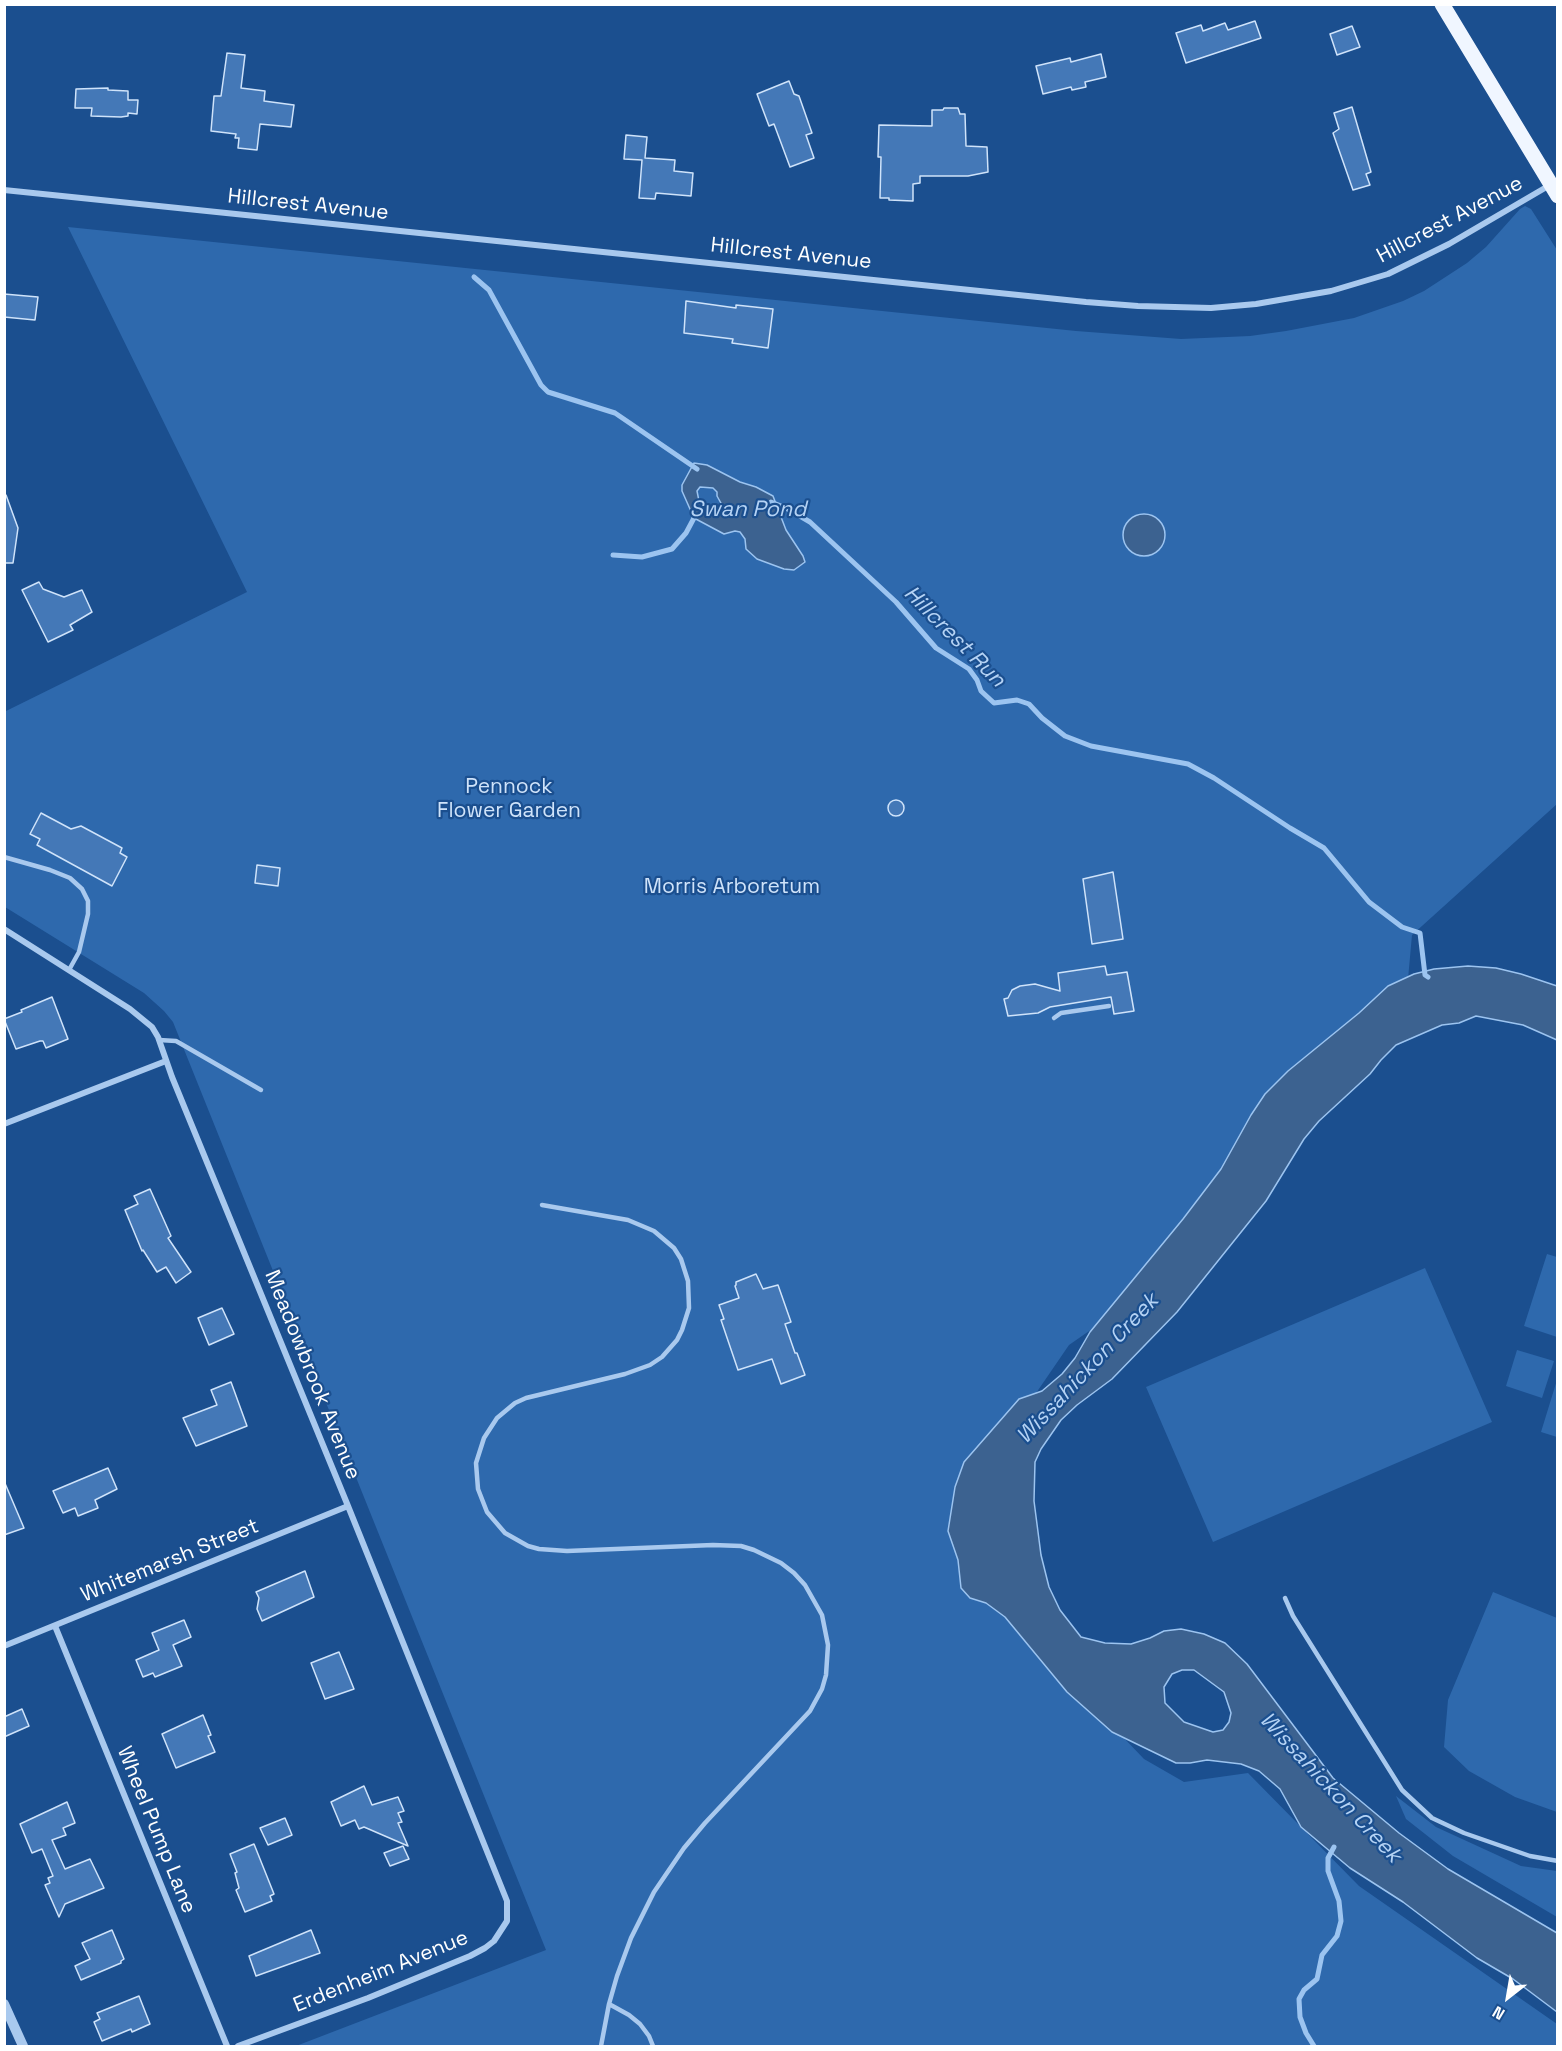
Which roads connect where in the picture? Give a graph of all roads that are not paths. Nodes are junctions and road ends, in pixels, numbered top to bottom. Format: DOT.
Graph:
graph roads {
  1 [pos="1442,4"];
  2 [pos="1555,187"];
  3 [pos="4,190"];
  4 [pos="4,858"];
  5 [pos="4,929"];
  6 [pos="69,970"];
  7 [pos="1108,1006"];
  8 [pos="1054,1018"];
  9 [pos="159,1040"];
  10 [pos="166,1061"];
  11 [pos="261,1089"];
  12 [pos="4,1124"];
  13 [pos="542,1205"];
  14 [pos="348,1506"];
  15 [pos="1285,1598"];
  16 [pos="55,1626"];
  17 [pos="4,1646"];
  18 [pos="1557,1862"];
  19 [pos="507,1901"];
  20 [pos="4,2004"];
  21 [pos="609,2004"];
  22 [pos="23,2046"];
  23 [pos="227,2046"];
  24 [pos="237,2046"];
  25 [pos="601,2046"];
  26 [pos="653,2046"];
  1 -- 2 [label="main road"];
  2 -- 3 [label="street, Hillcrest Avenue"];
  4 -- 6 [label="lane"];
  5 -- 6 [label="street, Meadowbrook Avenue"];
  6 -- 9 [label="street, Meadowbrook Avenue"];
  7 -- 8 [label="lane"];
  9 -- 10 [label="street, Meadowbrook Avenue"];
  9 -- 11 [label="lane"];
  10 -- 12 [label="street"];
  10 -- 14 [label="street, Meadowbrook Avenue"];
  13 -- 21 [label="lane"];
  14 -- 16 [label="street, Whitemarsh Street"];
  14 -- 19 [label="street, Meadowbrook Avenue"];
  15 -- 18 [label="lane"];
  16 -- 17 [label="street, Whitemarsh Street"];
  16 -- 23 [label="street, Wheel Pump Lane"];
  19 -- 24 [label="street, Erdenheim Avenue"];
  20 -- 22 [label="street"];
  21 -- 25 [label="lane"];
  21 -- 26 [label="lane"];
}
